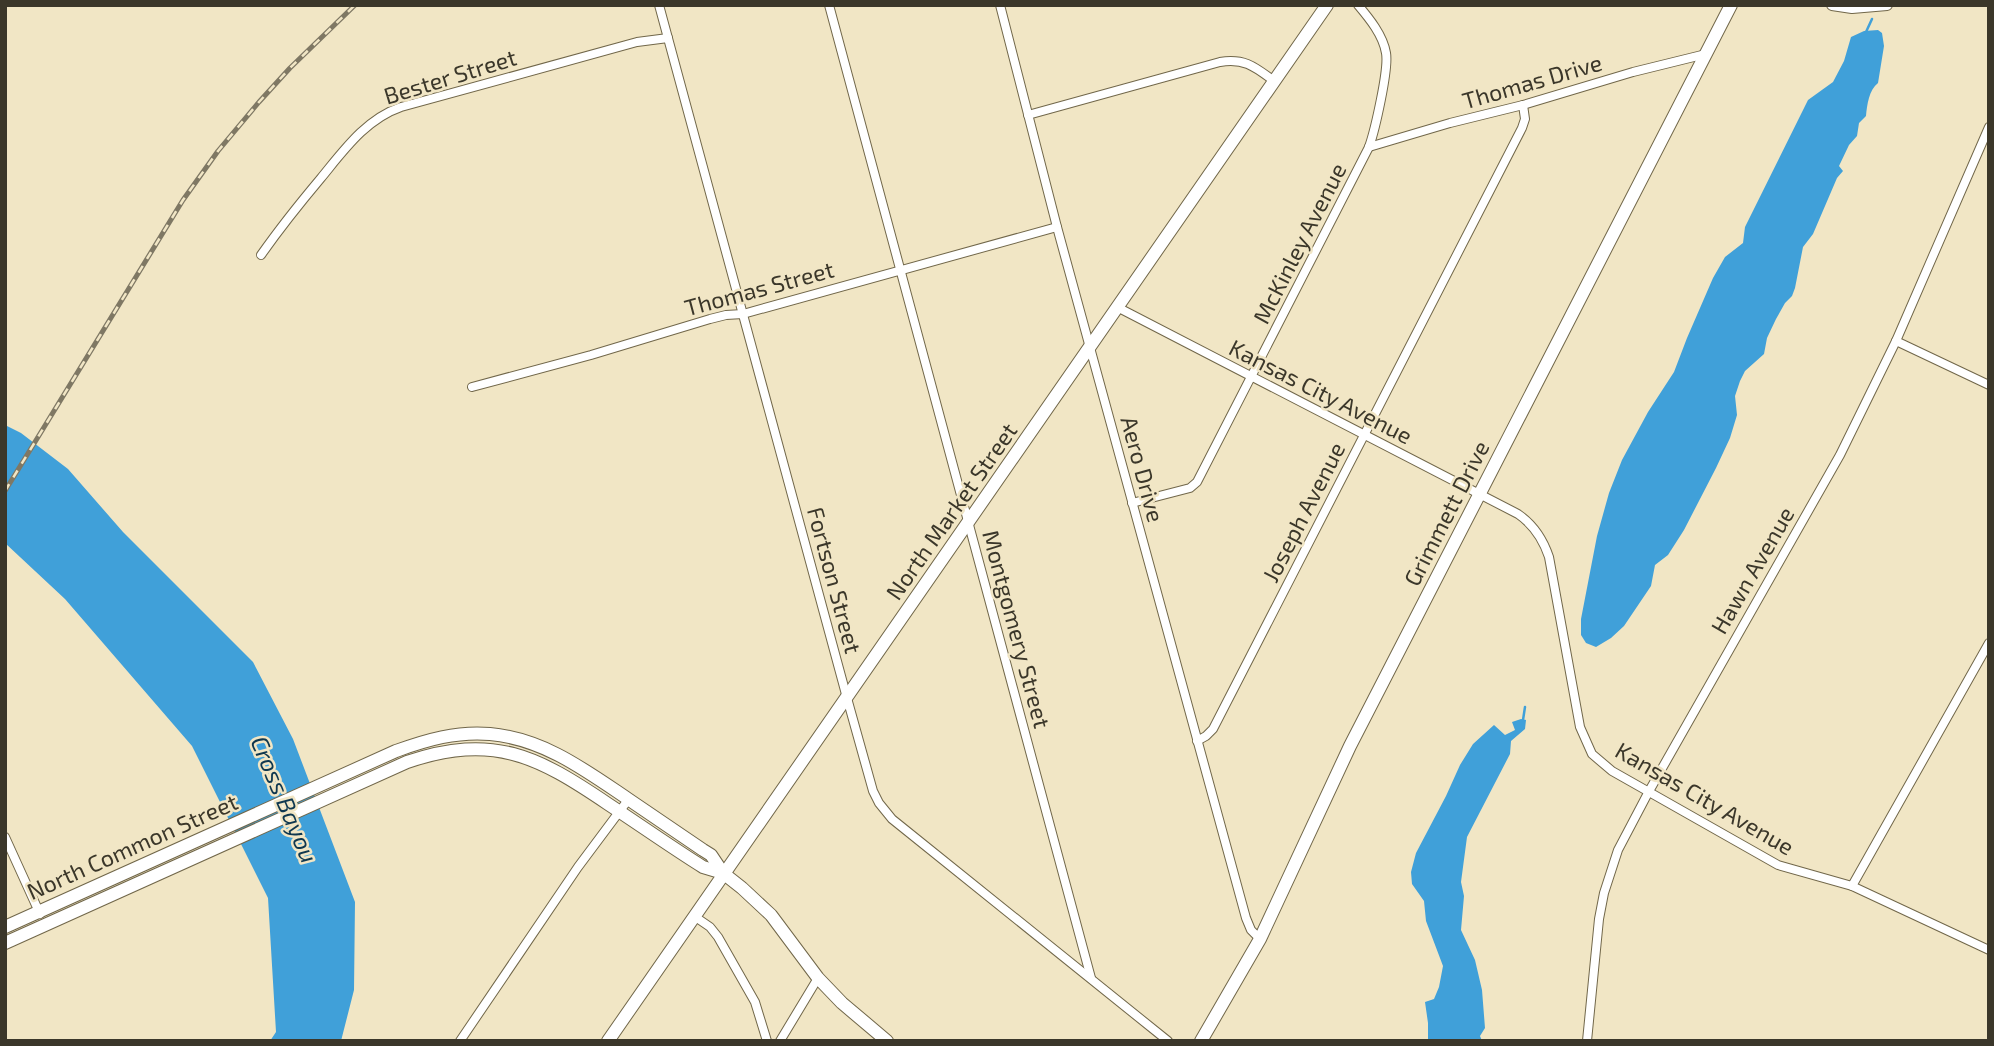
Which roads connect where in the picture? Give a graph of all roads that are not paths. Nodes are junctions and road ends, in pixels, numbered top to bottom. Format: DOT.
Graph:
graph roads {
  1 [pos="659,5"];
  2 [pos="829,5"];
  3 [pos="1000,5"];
  4 [pos="1327,5"];
  5 [pos="1358,5"];
  6 [pos="1731,5"];
  7 [pos="1832,5"];
  8 [pos="1887,5"];
  9 [pos="668,38"];
  10 [pos="1706,54"];
  11 [pos="1274,81"];
  12 [pos="1523,105"];
  13 [pos="1028,115"];
  14 [pos="1989,127"];
  15 [pos="1369,147"];
  16 [pos="1057,227"];
  17 [pos="261,255"];
  18 [pos="899,271"];
  19 [pos="1117,307"];
  20 [pos="743,314"];
  21 [pos="1896,341"];
  22 [pos="1090,349"];
  23 [pos="1252,377"];
  24 [pos="1989,385"];
  25 [pos="472,387"];
  26 [pos="1364,435"];
  27 [pos="1479,494"];
  28 [pos="1132,503"];
  29 [pos="968,522"];
  30 [pos="1989,643"];
  31 [pos="847,698"];
  32 [pos="1197,741"];
  33 [pos="1648,793"];
  34 [pos="628,800"];
  35 [pos="619,811"];
  36 [pos="5,837"];
  37 [pos="723,873"];
  38 [pos="1852,886"];
  39 [pos="38,912"];
  40 [pos="695,916"];
  41 [pos="45,925"];
  42 [pos="5,927"];
  43 [pos="1260,939"];
  44 [pos="5,943"];
  45 [pos="1989,950"];
  46 [pos="818,978"];
  47 [pos="1091,978"];
  48 [pos="460,1041"];
  49 [pos="608,1041"];
  50 [pos="767,1041"];
  51 [pos="780,1041"];
  52 [pos="887,1041"];
  53 [pos="1167,1041"];
  54 [pos="1200,1041"];
  55 [pos="1587,1041"];
  1 -- 9 [label="street, Fortson Street"];
  2 -- 18 [label="street, Montgomery Street"];
  3 -- 13 [label="street, Aero Drive"];
  4 -- 11 [label="main road, North Market Street"];
  5 -- 15 [label="street, McKinley Avenue"];
  6 -- 10 [label="main road, Grimmett Drive"];
  7 -- 8 [label="street"];
  9 -- 17 [label="street, Bester Street"];
  9 -- 20 [label="street, Fortson Street"];
  10 -- 12 [label="street, Thomas Drive"];
  10 -- 27 [label="main road, Grimmett Drive"];
  11 -- 13 [label="street"];
  11 -- 19 [label="main road, North Market Street"];
  12 -- 15 [label="street, Thomas Drive"];
  12 -- 26 [label="street, Joseph Avenue"];
  13 -- 16 [label="street, Aero Drive"];
  14 -- 21 [label="street, Hawn Avenue"];
  15 -- 23 [label="street, McKinley Avenue"];
  16 -- 18 [label="street, Thomas Street"];
  16 -- 22 [label="street, Aero Drive"];
  18 -- 20 [label="street, Thomas Street"];
  18 -- 29 [label="street, Montgomery Street"];
  19 -- 22 [label="main road, North Market Street"];
  19 -- 23 [label="street, Kansas City Avenue"];
  20 -- 25 [label="street, Thomas Street"];
  20 -- 31 [label="street, Fortson Street"];
  21 -- 24 [label="street"];
  21 -- 33 [label="street, Hawn Avenue"];
  22 -- 28 [label="street, Aero Drive"];
  22 -- 29 [label="main road, North Market Street"];
  23 -- 26 [label="street, Kansas City Avenue"];
  23 -- 28 [label="street, McKinley Avenue"];
  26 -- 27 [label="street, Kansas City Avenue"];
  26 -- 32 [label="street, Joseph Avenue"];
  27 -- 33 [label="street, Kansas City Avenue"];
  27 -- 43 [label="main road, Grimmett Drive"];
  28 -- 32 [label="street, Aero Drive"];
  29 -- 31 [label="main road, North Market Street"];
  29 -- 47 [label="street, Montgomery Street"];
  30 -- 38 [label="street"];
  31 -- 37 [label="main road, North Market Street"];
  31 -- 47 [label="street, Fortson Street"];
  32 -- 43 [label="street, Aero Drive"];
  33 -- 38 [label="street, Kansas City Avenue"];
  33 -- 55 [label="street, Hawn Avenue"];
  34 -- 35 [label="street"];
  34 -- 37 [label="main road, North Common Street"];
  34 -- 39 [label="main road, North Common Street"];
  35 -- 37 [label="main road, North Common Street"];
  35 -- 41 [label="main road, North Common Street"];
  35 -- 48 [label="street"];
  36 -- 39 [label="street"];
  37 -- 40 [label="main road, North Market Street"];
  37 -- 46 [label="main road, North Common Street"];
  38 -- 45 [label="street, Kansas City Avenue"];
  39 -- 41 [label="street"];
  39 -- 42 [label="main road, North Common Street"];
  40 -- 49 [label="main road, North Market Street"];
  40 -- 50 [label="street"];
  41 -- 44 [label="main road, North Common Street"];
  43 -- 54 [label="main road, Grimmett Drive"];
  46 -- 51 [label="street"];
  46 -- 52 [label="main road, North Common Street"];
  47 -- 53 [label="street, Fortson Street"];
}
